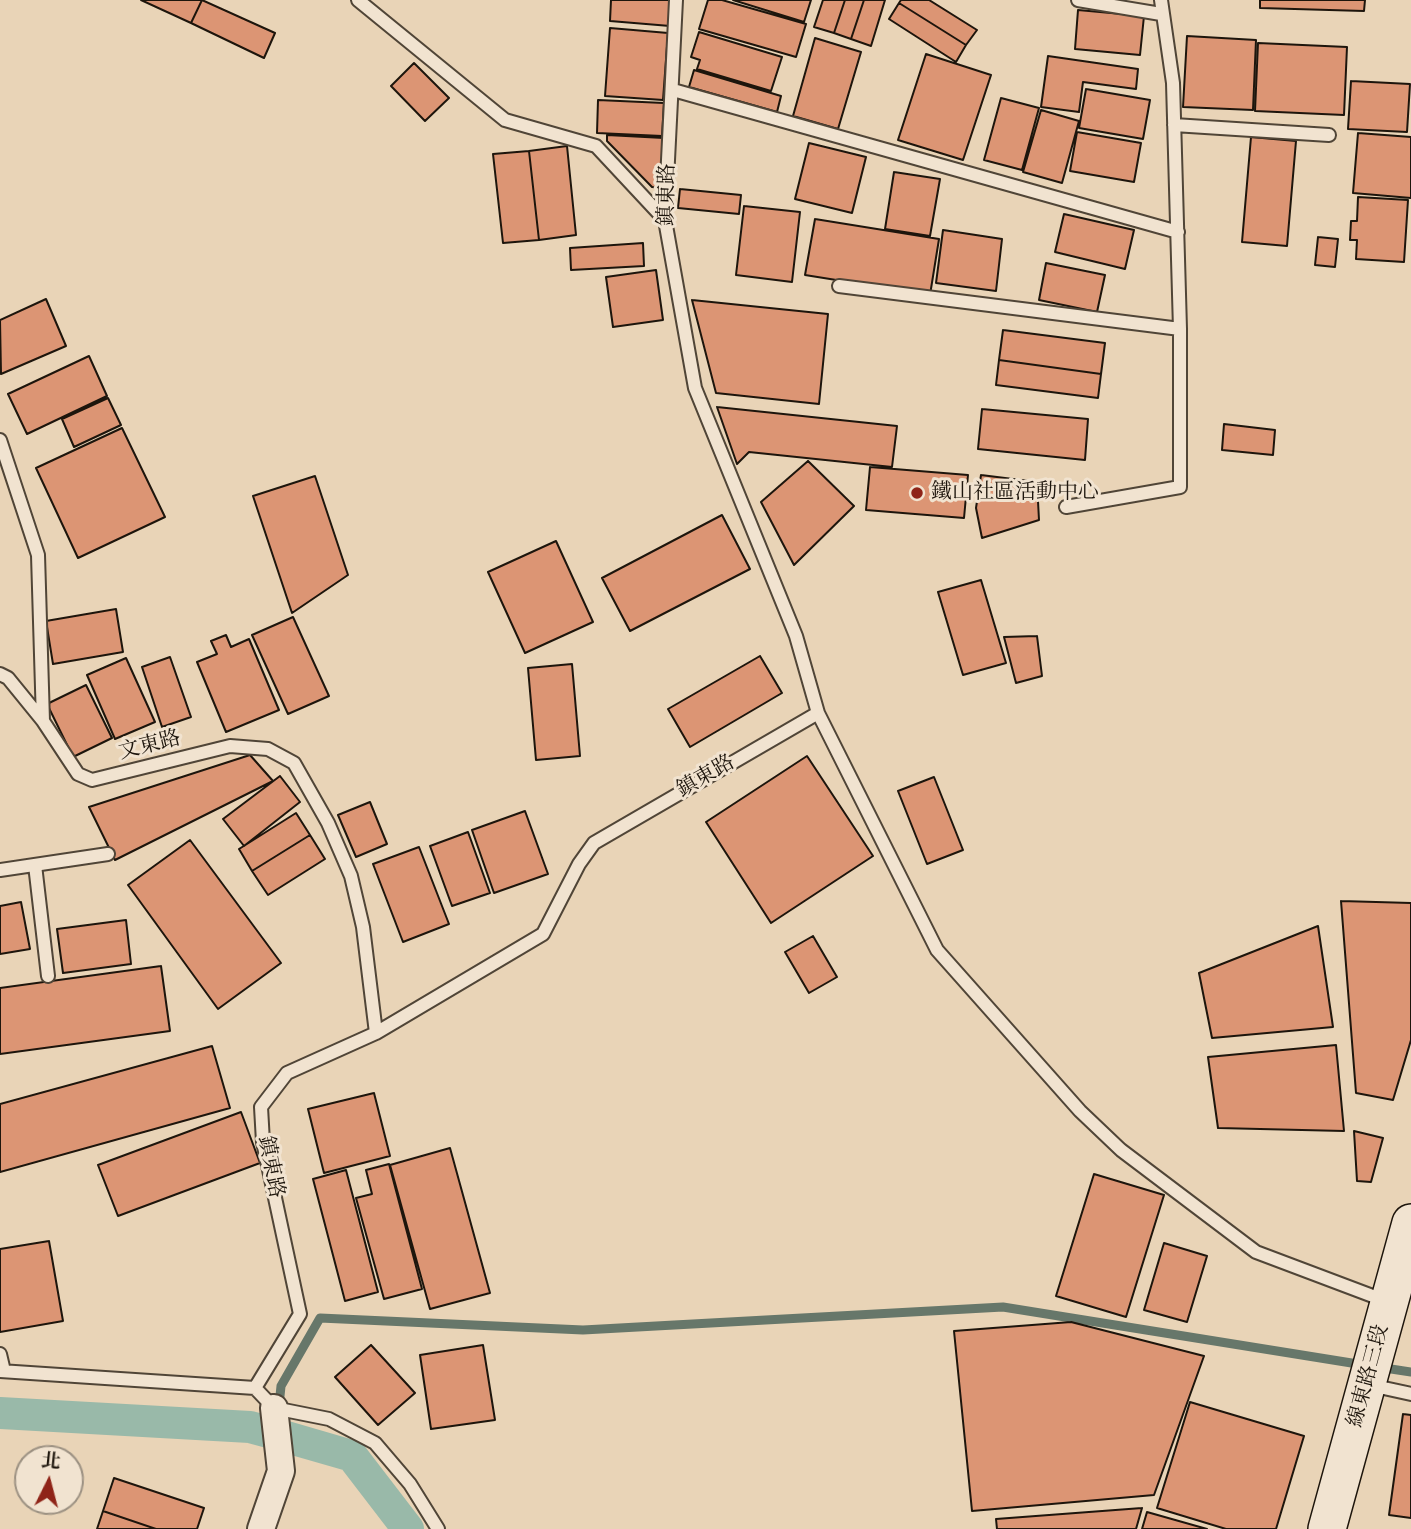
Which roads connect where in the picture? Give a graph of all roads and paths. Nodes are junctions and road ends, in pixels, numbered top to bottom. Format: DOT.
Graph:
graph roads {
  1 [pos="358,0"];
  2 [pos="676,0"];
  3 [pos="1078,0"];
  4 [pos="1161,0"];
  5 [pos="1161,14"];
  6 [pos="673,90"];
  7 [pos="1174,125"];
  8 [pos="1329,135"];
  9 [pos="665,220"];
  10 [pos="1178,232"];
  11 [pos="839,286"];
  12 [pos="1180,329"];
  13 [pos="0,440"];
  14 [pos="1066,507"];
  15 [pos="0,674"];
  16 [pos="818,713"];
  17 [pos="43,721"];
  18 [pos="108,854"];
  19 [pos="35,865"];
  20 [pos="0,870"];
  21 [pos="48,976"];
  22 [pos="376,1033"];
  23 [pos="1411,1223"];
  24 [pos="1390,1303"];
  25 [pos="0,1354"];
  26 [pos="2,1371"];
  27 [pos="1367,1384"];
  28 [pos="255,1388"];
  29 [pos="1411,1394"];
  30 [pos="274,1408"];
  31 [pos="261,1529"];
  32 [pos="438,1529"];
  33 [pos="1327,1529"];
  1 -- 9 [label="lane"];
  2 -- 6 [label="lane, 鎮東路"];
  3 -- 5 [label="lane"];
  4 -- 5 [label="lane"];
  5 -- 7 [label="lane"];
  6 -- 9 [label="lane, 鎮東路"];
  6 -- 10 [label="lane"];
  7 -- 8 [label="lane"];
  7 -- 10 [label="lane"];
  9 -- 16 [label="lane, 鎮東路"];
  10 -- 12 [label="lane"];
  11 -- 12 [label="lane"];
  12 -- 14 [label="lane"];
  13 -- 17 [label="lane"];
  15 -- 17 [label="lane, 文東路"];
  16 -- 22 [label="lane, 鎮東路"];
  16 -- 24 [label="lane"];
  17 -- 22 [label="lane, 文東路"];
  18 -- 19 [label="lane"];
  19 -- 20 [label="lane"];
  19 -- 21 [label="lane"];
  22 -- 28 [label="lane, 鎮東路"];
  23 -- 24 [label="main road, 線東路三段"];
  24 -- 27 [label="main road, 線東路三段"];
  25 -- 26 [label="lane"];
  26 -- 28 [label="lane"];
  27 -- 29 [label="lane"];
  27 -- 33 [label="main road, 線東路三段"];
  28 -- 30 [label="lane"];
  30 -- 31 [label="street"];
  30 -- 32 [label="lane"];
}
